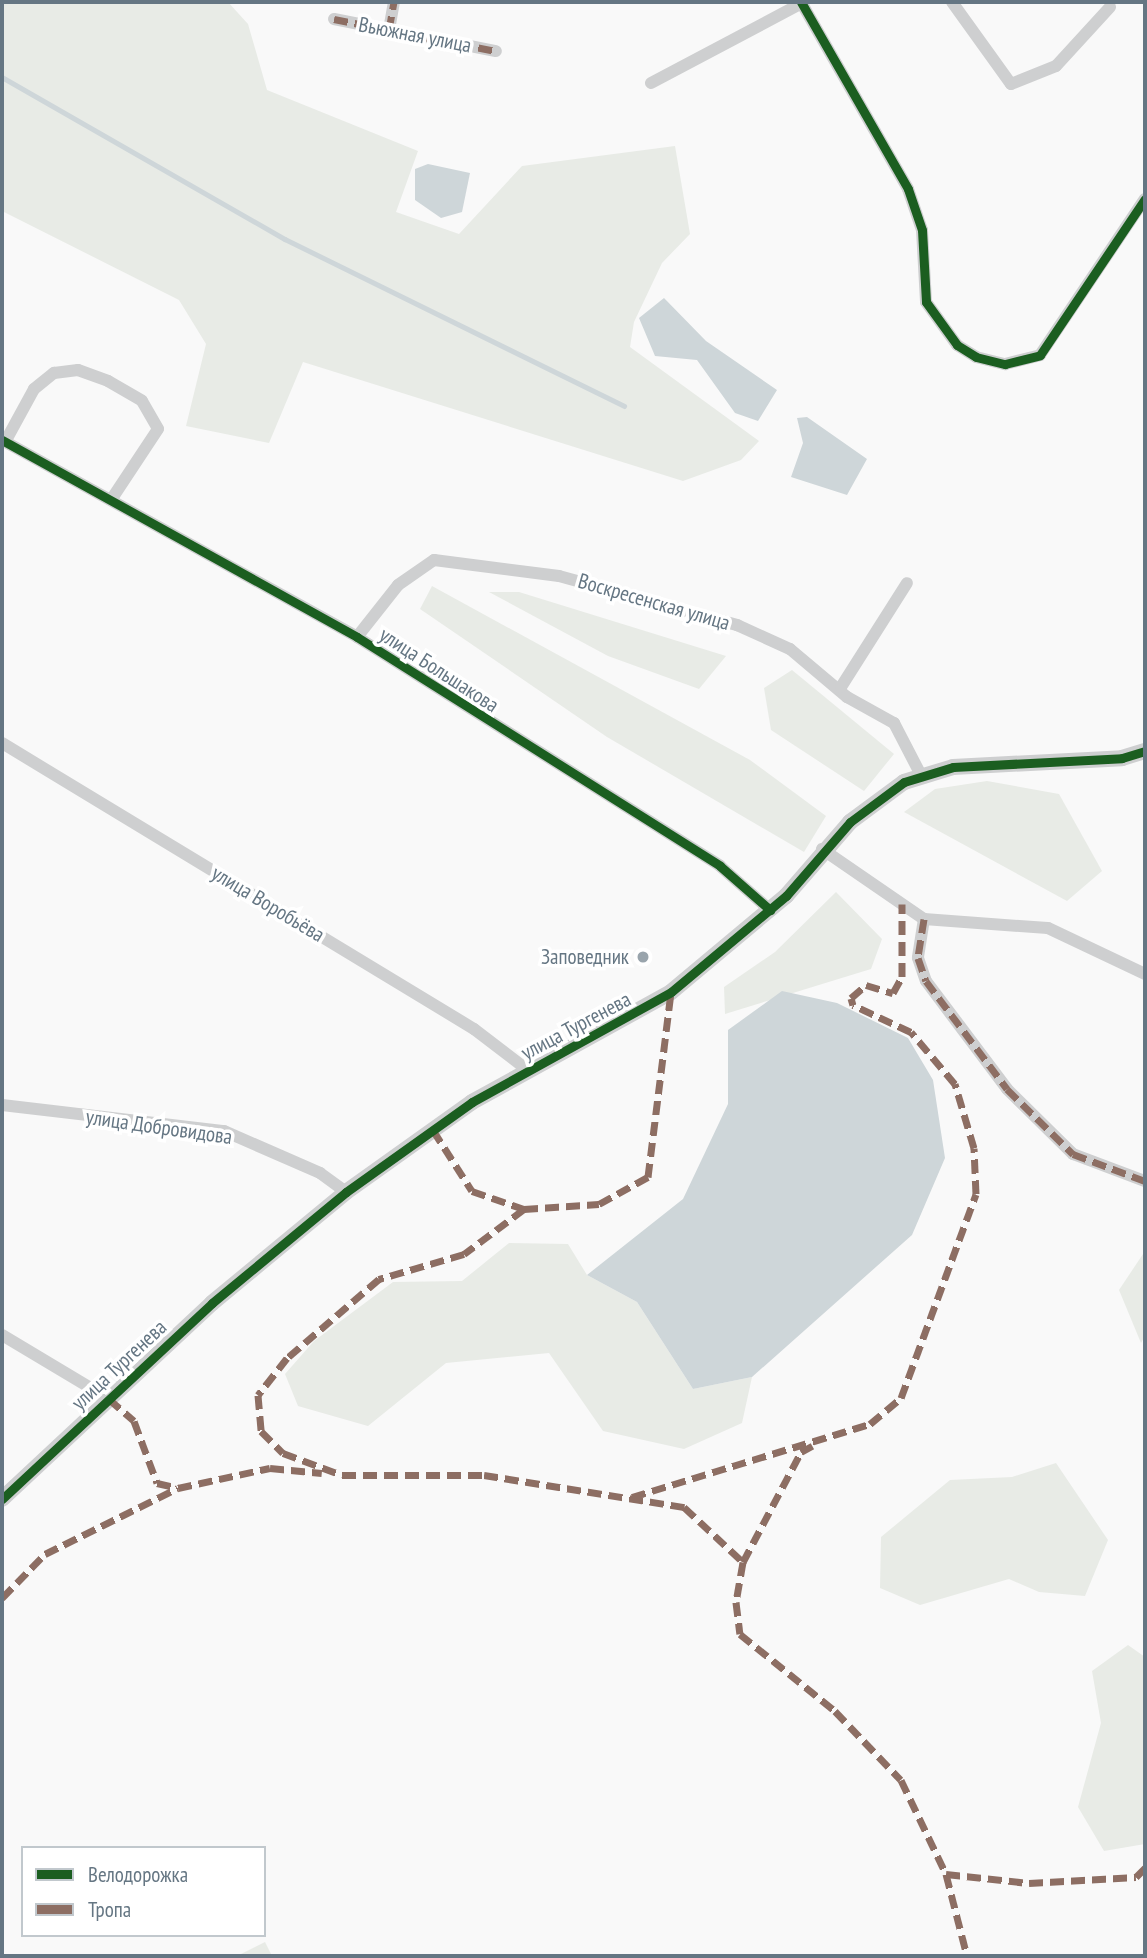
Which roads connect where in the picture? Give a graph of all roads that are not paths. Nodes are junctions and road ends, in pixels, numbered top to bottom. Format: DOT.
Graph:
graph roads {
  1 [pos="394,2"];
  2 [pos="802,2"];
  3 [pos="952,2"];
  4 [pos="1110,7"];
  5 [pos="334,19"];
  6 [pos="388,30"];
  7 [pos="496,51"];
  8 [pos="651,83"];
  9 [pos="1145,199"];
  10 [pos="3,441"];
  11 [pos="111,500"];
  12 [pos="907,583"];
  13 [pos="357,637"];
  14 [pos="841,687"];
  15 [pos="2,743"];
  16 [pos="1145,751"];
  17 [pos="922,777"];
  18 [pos="822,849"];
  19 [pos="770,910"];
  20 [pos="924,919"];
  21 [pos="1145,974"];
  22 [pos="529,1071"];
  23 [pos="2,1105"];
  24 [pos="1145,1181"];
  25 [pos="346,1192"];
  26 [pos="2,1335"];
  27 [pos="109,1399"];
  28 [pos="2,1499"];
  1 -- 6 [label="street"];
  2 -- 8 [label="street"];
  2 -- 9 [label="street"];
  3 -- 4 [label="street"];
  5 -- 6 [label="street, Вьюжная улица"];
  6 -- 7 [label="street, Вьюжная улица"];
  10 -- 11 [label="street, улица Большакова"];
  10 -- 11 [label="street"];
  11 -- 13 [label="street, улица Большакова"];
  12 -- 14 [label="street"];
  13 -- 14 [label="street, Воскресенская улица"];
  13 -- 19 [label="street, улица Большакова"];
  14 -- 17 [label="street, Воскресенская улица"];
  15 -- 22 [label="street, улица Воробьёва"];
  16 -- 17 [label="street, улица Тургенева"];
  17 -- 18 [label="street, улица Тургенева"];
  18 -- 19 [label="street, улица Тургенева"];
  18 -- 20 [label="street"];
  19 -- 22 [label="street, улица Тургенева"];
  20 -- 21 [label="street"];
  20 -- 24 [label="street"];
  22 -- 25 [label="street, улица Тургенева"];
  23 -- 25 [label="street, улица Добровидова"];
  25 -- 27 [label="street, улица Тургенева"];
  26 -- 27 [label="street"];
  27 -- 28 [label="street, улица Тургенева"];
}
